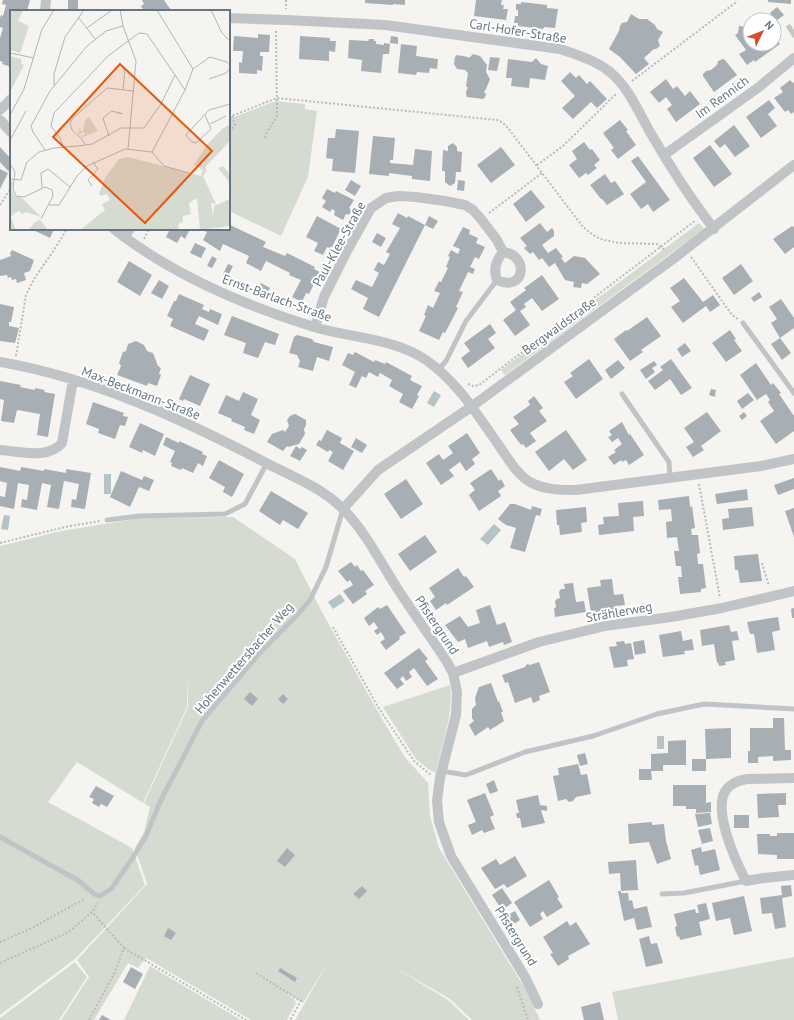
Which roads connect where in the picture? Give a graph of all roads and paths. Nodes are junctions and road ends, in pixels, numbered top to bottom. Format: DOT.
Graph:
graph roads {
  1 [pos="286,0"];
  2 [pos="736,0"];
  3 [pos="286,6"];
  4 [pos="230,18"];
  5 [pos="789,27"];
  6 [pos="794,34"];
  7 [pos="276,36"];
  8 [pos="794,58"];
  9 [pos="624,87"];
  10 [pos="278,98"];
  11 [pos="10,100"];
  12 [pos="0,110"];
  13 [pos="232,116"];
  14 [pos="0,120"];
  15 [pos="10,131"];
  16 [pos="230,131"];
  17 [pos="265,138"];
  18 [pos="664,155"];
  19 [pos="537,165"];
  20 [pos="794,165"];
  21 [pos="542,173"];
  22 [pos="10,190"];
  23 [pos="0,205"];
  24 [pos="703,215"];
  25 [pos="481,218"];
  26 [pos="714,228"];
  27 [pos="66,230"];
  28 [pos="117,230"];
  29 [pos="127,233"];
  30 [pos="662,246"];
  31 [pos="686,250"];
  32 [pos="503,252"];
  33 [pos="673,259"];
  34 [pos="497,280"];
  35 [pos="743,323"];
  36 [pos="315,327"];
  37 [pos="0,362"];
  38 [pos="14,365"];
  39 [pos="439,369"];
  40 [pos="73,380"];
  41 [pos="473,386"];
  42 [pos="794,393"];
  43 [pos="622,394"];
  44 [pos="471,407"];
  45 [pos="0,450"];
  46 [pos="794,459"];
  47 [pos="267,463"];
  48 [pos="697,475"];
  49 [pos="670,478"];
  50 [pos="343,509"];
  51 [pos="107,520"];
  52 [pos="0,543"];
  53 [pos="762,563"];
  54 [pos="794,591"];
  55 [pos="772,597"];
  56 [pos="720,599"];
  57 [pos="333,627"];
  58 [pos="453,673"];
  59 [pos="794,709"];
  60 [pos="440,775"];
  61 [pos="794,778"];
  62 [pos="0,837"];
  63 [pos="794,875"];
  64 [pos="746,881"];
  65 [pos="662,894"];
  66 [pos="97,895"];
  67 [pos="0,942"];
  68 [pos="124,948"];
  69 [pos="0,962"];
  70 [pos="256,973"];
  71 [pos="538,1004"];
  72 [pos="89,1020"];
  73 [pos="246,1020"];
  74 [pos="290,1020"];
  1 -- 3 [label="path"];
  2 -- 9 [label="path"];
  4 -- 9 [label="street, Carl-Hofer-Straße"];
  5 -- 6 [label="lane"];
  7 -- 10 [label="path"];
  8 -- 18 [label="street, Im Rennich"];
  9 -- 18 [label="street, Carl-Hofer-Straße"];
  9 -- 19 [label="path"];
  10 -- 13 [label="path"];
  10 -- 17 [label="path"];
  10 -- 19 [label="path"];
  11 -- 12 [label="street"];
  13 -- 16 [label="path"];
  14 -- 15 [label="street"];
  18 -- 24 [label="street, Carl-Hofer-Straße"];
  19 -- 21 [label="path"];
  20 -- 26 [label="street, Bergwaldstraße"];
  21 -- 25 [label="path"];
  21 -- 30 [label="path"];
  22 -- 23 [label="path"];
  24 -- 26 [label="street, Carl-Hofer-Straße"];
  24 -- 30 [label="path"];
  25 -- 32 [label="street, Paul-Klee-Straße"];
  25 -- 36 [label="street, Paul-Klee-Straße"];
  26 -- 31 [label="street, Bergwaldstraße"];
  27 -- 38 [label="path"];
  28 -- 29 [label="street, Ernst-Barlach-Straße"];
  29 -- 36 [label="street, Ernst-Barlach-Straße"];
  30 -- 33 [label="path"];
  30 -- 41 [label="path"];
  31 -- 33 [label="street, Bergwaldstraße"];
  31 -- 35 [label="path"];
  32 -- 34 [label="street"];
  32 -- 34 [label="street, Paul-Klee-Straße"];
  33 -- 44 [label="street, Bergwaldstraße"];
  34 -- 39 [label="lane"];
  35 -- 42 [label="lane"];
  36 -- 39 [label="street, Ernst-Barlach-Straße"];
  37 -- 38 [label="street, Max-Beckmann-Straße"];
  38 -- 40 [label="street, Max-Beckmann-Straße"];
  39 -- 44 [label="street, Ernst-Barlach-Straße"];
  40 -- 45 [label="street"];
  40 -- 47 [label="street, Max-Beckmann-Straße"];
  43 -- 49 [label="lane"];
  44 -- 49 [label="street, Ernst-Barlach-Straße"];
  44 -- 50 [label="street, Bergwaldstraße"];
  46 -- 48 [label="street, Ernst-Barlach-Straße"];
  47 -- 50 [label="street, Max-Beckmann-Straße"];
  47 -- 51 [label="lane"];
  48 -- 49 [label="street, Ernst-Barlach-Straße"];
  48 -- 56 [label="path"];
  50 -- 58 [label="street, Pfistergrund"];
  50 -- 66 [label="lane, Hohenwettersbacher Weg"];
  51 -- 52 [label="path"];
  53 -- 55 [label="path"];
  54 -- 55 [label="street, Strählerweg"];
  55 -- 58 [label="street, Strählerweg"];
  57 -- 60 [label="path"];
  58 -- 60 [label="street, Pfistergrund"];
  59 -- 60 [label="lane"];
  60 -- 71 [label="street, Pfistergrund"];
  61 -- 64 [label="street"];
  62 -- 66 [label="lane"];
  63 -- 64 [label="street"];
  64 -- 65 [label="lane"];
  66 -- 67 [label="path"];
  68 -- 69 [label="path"];
  68 -- 72 [label="path"];
  68 -- 73 [label="path"];
  70 -- 74 [label="path"];
}
